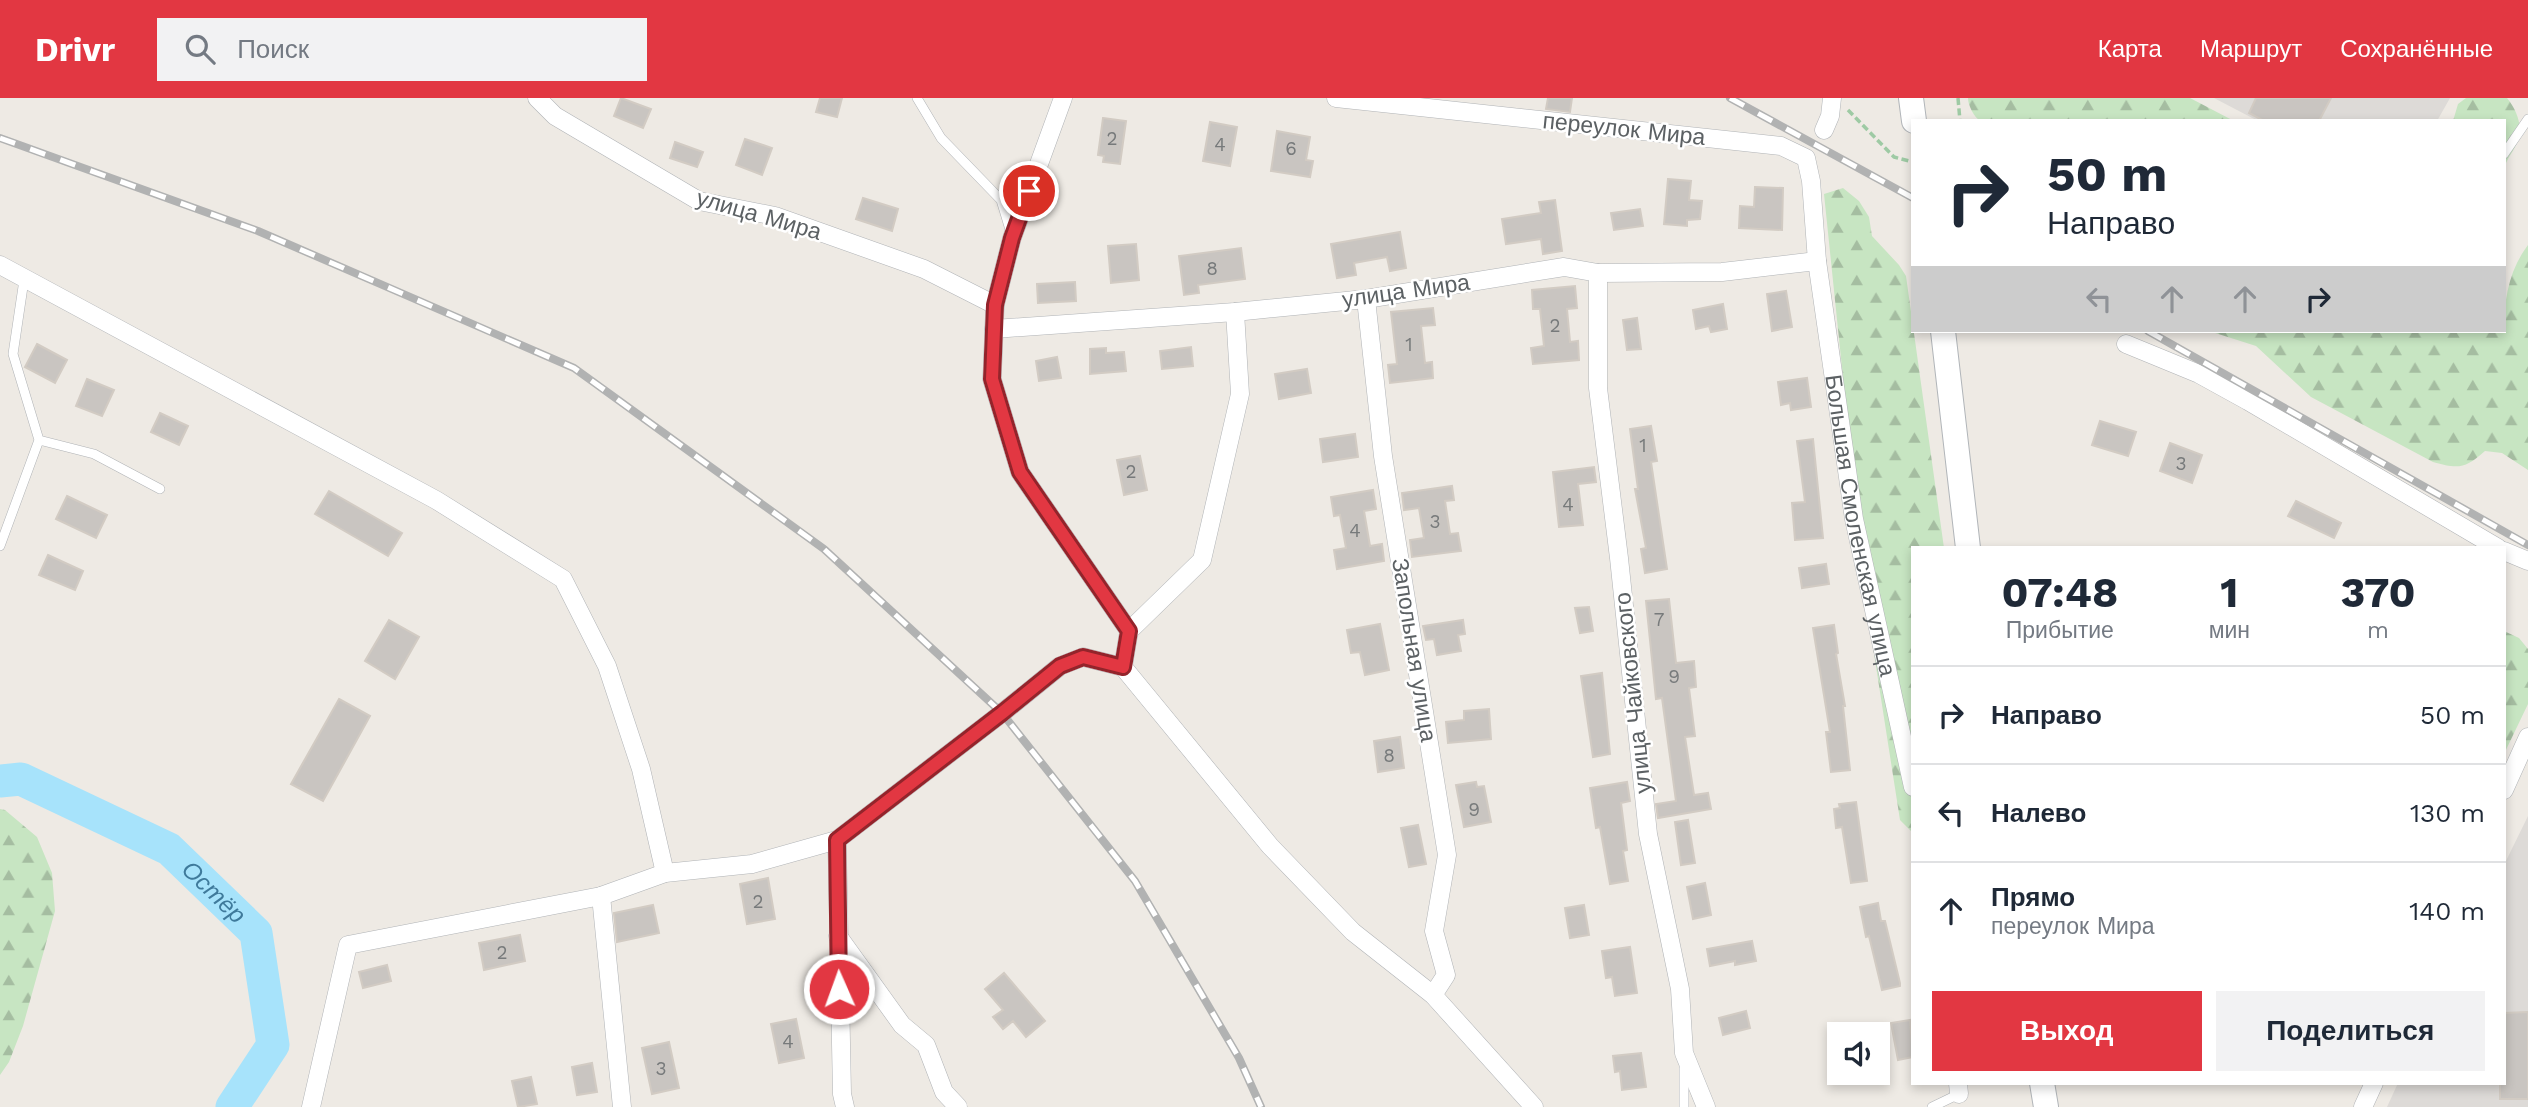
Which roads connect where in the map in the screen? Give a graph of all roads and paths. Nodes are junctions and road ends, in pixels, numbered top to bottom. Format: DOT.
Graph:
graph roads {
  1 [pos="537,98"];
  2 [pos="917,98"];
  3 [pos="1063,98"];
  4 [pos="1336,98"];
  5 [pos="1958,98"];
  6 [pos="1832,99"];
  7 [pos="1961,119"];
  8 [pos="2528,119"];
  9 [pos="1824,130"];
  10 [pos="2506,151"];
  11 [pos="1911,161"];
  12 [pos="1012,238"];
  13 [pos="1817,261"];
  14 [pos="0,265"];
  15 [pos="1598,273"];
  16 [pos="24,280"];
  17 [pos="1366,299"];
  18 [pos="995,305"];
  19 [pos="1235,312"];
  20 [pos="994,329"];
  21 [pos="1943,333"];
  22 [pos="2126,344"];
  23 [pos="39,440"];
  24 [pos="160,489"];
  25 [pos="0,546"];
  26 [pos="1968,546"];
  27 [pos="2495,546"];
  28 [pos="2506,552"];
  29 [pos="2528,561"];
  30 [pos="1129,631"];
  31 [pos="1123,667"];
  32 [pos="2528,737"];
  33 [pos="1911,778"];
  34 [pos="2506,786"];
  35 [pos="837,840"];
  36 [pos="665,873"];
  37 [pos="601,896"];
  38 [pos="838,936"];
  39 [pos="1433,995"];
  40 [pos="1684,1053"];
  41 [pos="2042,1085"];
  42 [pos="2373,1085"];
  43 [pos="1959,1089"];
  44 [pos="311,1107"];
  45 [pos="622,1107"];
  46 [pos="845,1107"];
  47 [pos="958,1107"];
  48 [pos="1534,1107"];
  49 [pos="1684,1107"];
  50 [pos="1706,1107"];
  51 [pos="1932,1107"];
  52 [pos="2046,1107"];
  53 [pos="2363,1107"];
  1 -- 18 [label="street, улица Мира"];
  2 -- 12 [label="lane"];
  3 -- 12 [label="street"];
  4 -- 13 [label="street, переулок Мира"];
  5 -- 7 [label="path"];
  6 -- 9 [label="street"];
  6 -- 11 [label="path"];
  8 -- 10 [label="lane"];
  12 -- 18 [label="street"];
  13 -- 15 [label="street, улица Мира"];
  13 -- 33 [label="street, Большая Смоленская улица"];
  14 -- 16 [label="street"];
  15 -- 17 [label="street, улица Мира"];
  15 -- 40 [label="street, улица Чайковского"];
  16 -- 23 [label="lane"];
  16 -- 36 [label="street"];
  17 -- 19 [label="street, улица Мира"];
  17 -- 39 [label="street, Запольная улица"];
  18 -- 20 [label="street"];
  19 -- 20 [label="street, улица Мира"];
  19 -- 30 [label="street"];
  20 -- 30 [label="street"];
  21 -- 26 [label="main road"];
  22 -- 27 [label="street"];
  23 -- 24 [label="lane"];
  23 -- 25 [label="lane"];
  28 -- 29 [label="street"];
  30 -- 31 [label="street"];
  31 -- 35 [label="street"];
  31 -- 39 [label="street"];
  32 -- 34 [label="street"];
  35 -- 36 [label="street"];
  35 -- 38 [label="street"];
  36 -- 37 [label="street"];
  37 -- 44 [label="street"];
  37 -- 45 [label="street"];
  38 -- 46 [label="street"];
  38 -- 47 [label="street"];
  39 -- 48 [label="street"];
  40 -- 49 [label="lane"];
  40 -- 50 [label="street, улица Чайковского"];
  41 -- 52 [label="main road"];
  42 -- 53 [label="street"];
  43 -- 51 [label="lane"];
}
